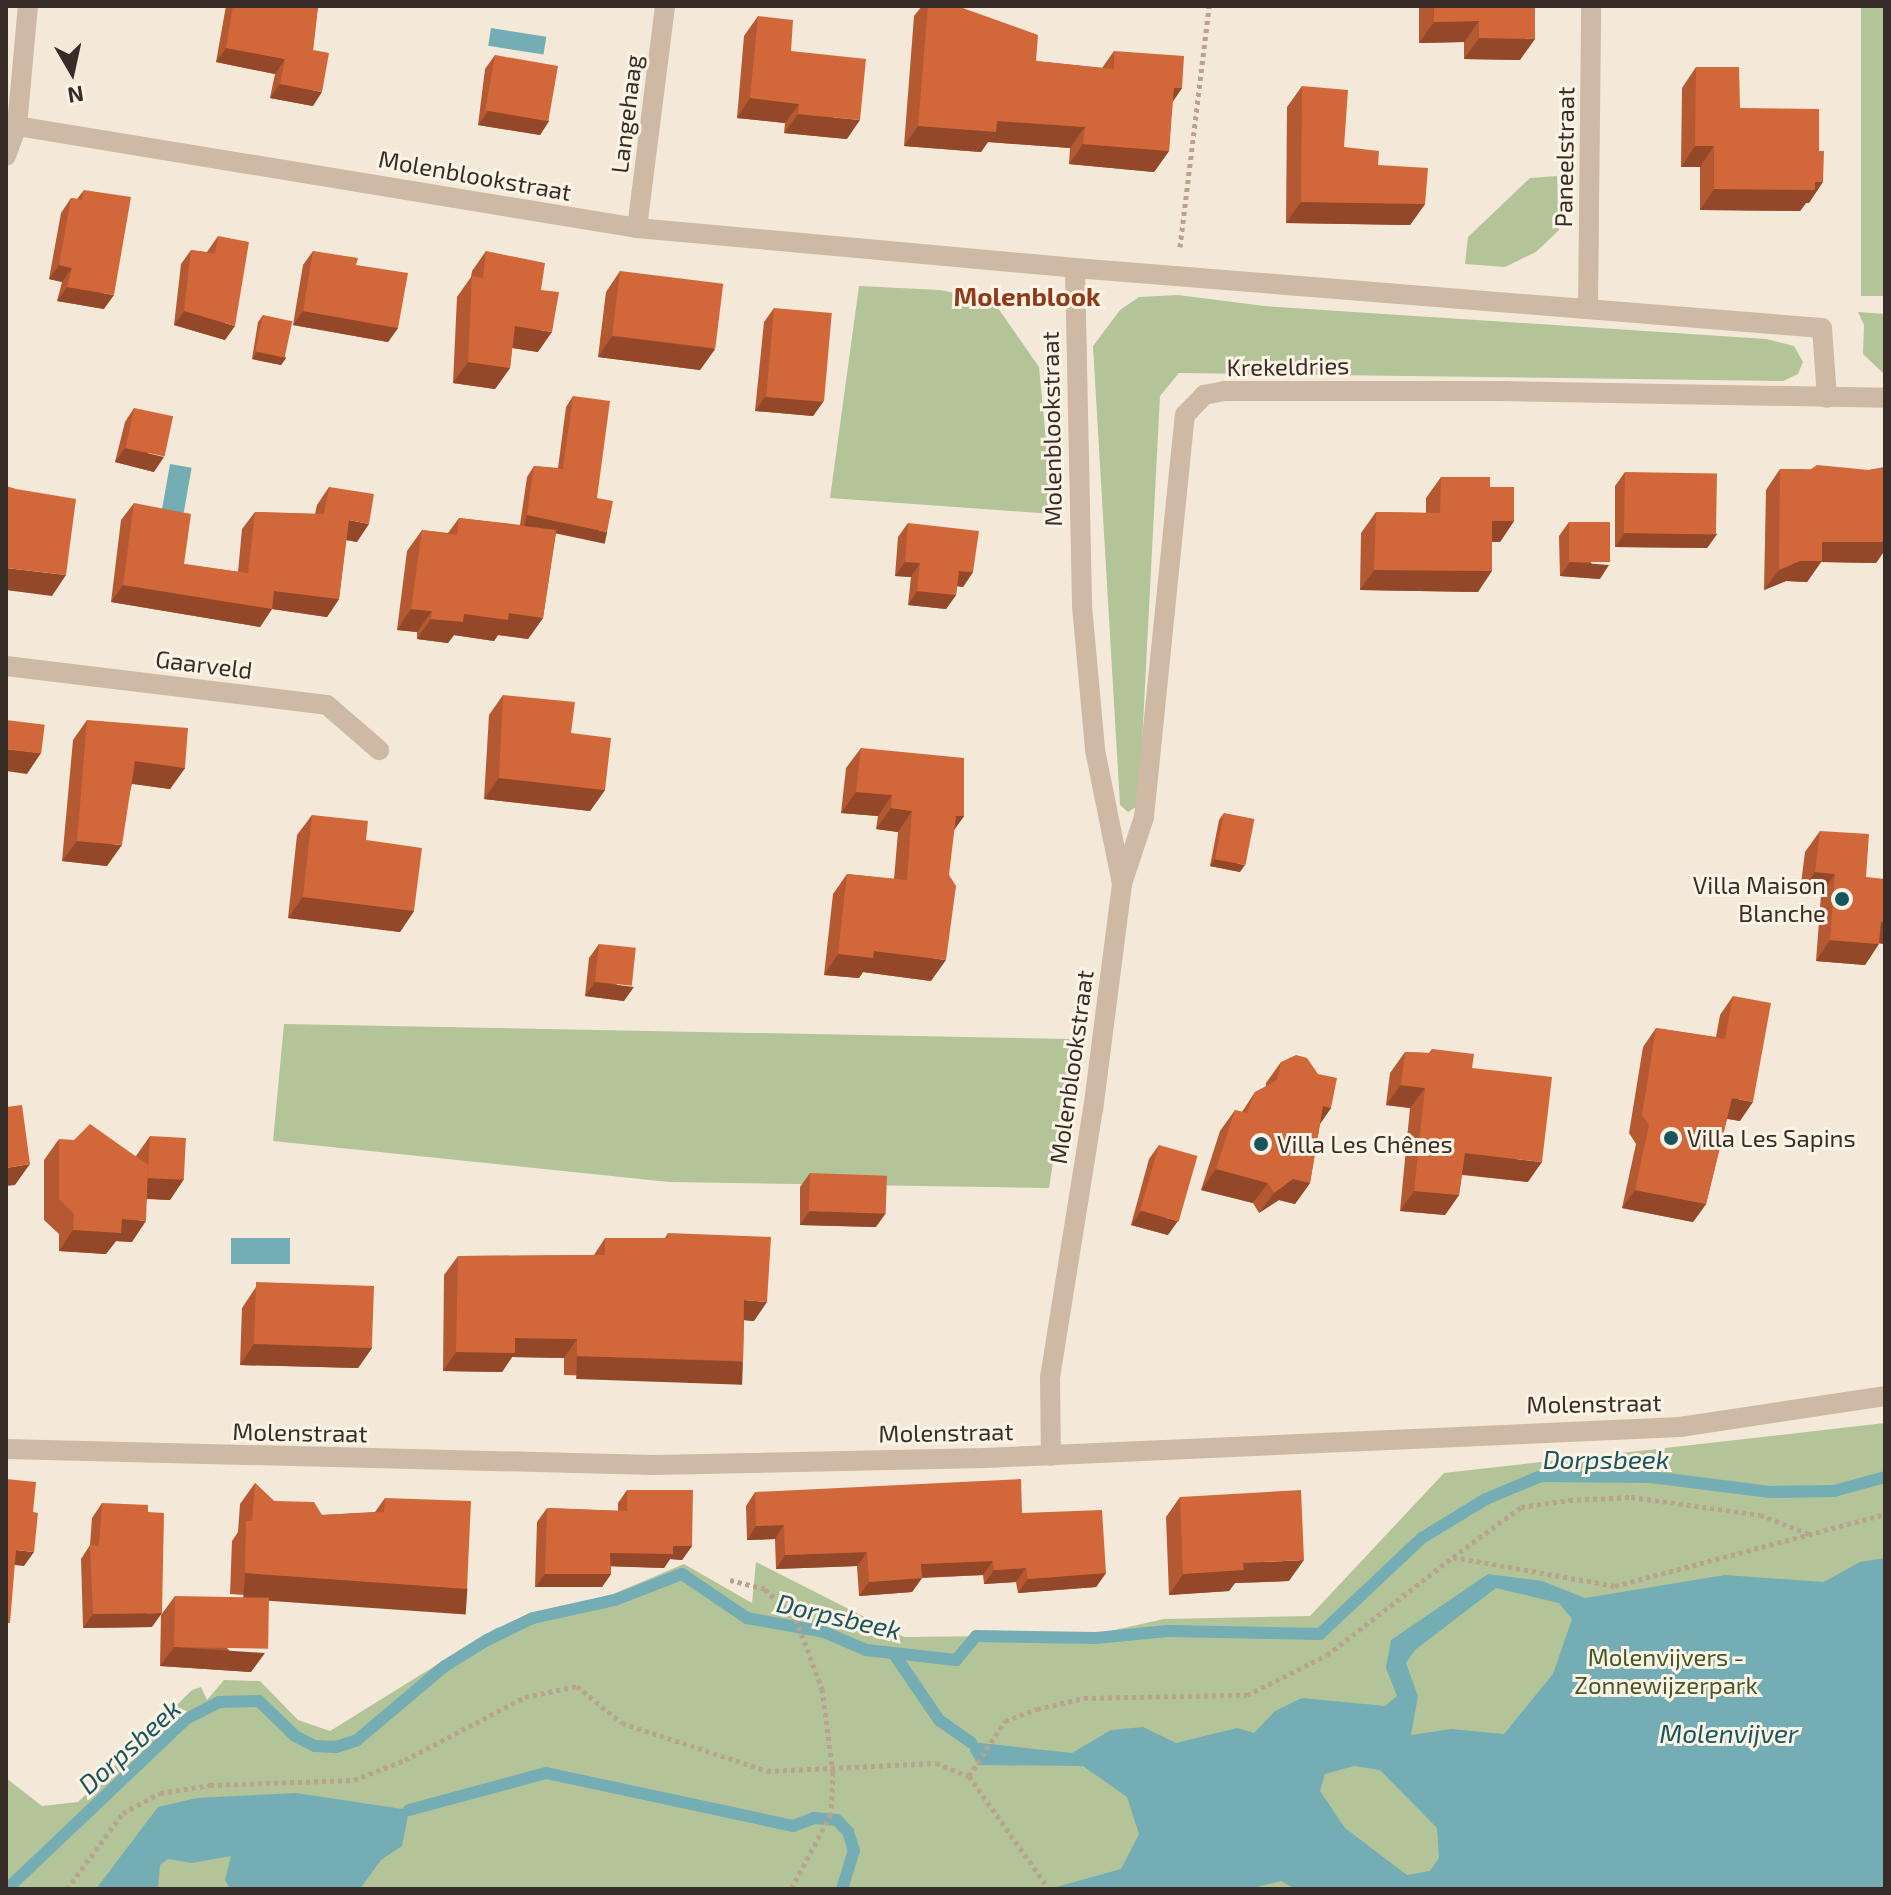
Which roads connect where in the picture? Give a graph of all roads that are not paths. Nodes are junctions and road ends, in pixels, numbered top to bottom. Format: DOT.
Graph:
graph roads {
  1 [pos="28,6"];
  2 [pos="665,6"];
  3 [pos="1591,6"];
  4 [pos="17,126"];
  5 [pos="6,156"];
  6 [pos="637,228"];
  7 [pos="1075,268"];
  8 [pos="1588,309"];
  9 [pos="1827,398"];
  10 [pos="1885,398"];
  11 [pos="6,666"];
  12 [pos="379,750"];
  13 [pos="1122,884"];
  14 [pos="1885,1396"];
  15 [pos="6,1449"];
  16 [pos="1051,1456"];
  1 -- 4 [label="street"];
  2 -- 6 [label="street, Langehaag"];
  3 -- 8 [label="street, Paneelstraat"];
  4 -- 5 [label="street"];
  4 -- 6 [label="street, Molenblookstraat"];
  6 -- 7 [label="street, Molenblookstraat"];
  7 -- 8 [label="street"];
  7 -- 13 [label="street, Molenblookstraat"];
  8 -- 9 [label="street"];
  9 -- 10 [label="street, Krekeldries"];
  9 -- 13 [label="street, Krekeldries"];
  11 -- 12 [label="street, Gaarveld"];
  13 -- 16 [label="street, Molenblookstraat"];
  14 -- 16 [label="street, Molenstraat"];
  15 -- 16 [label="street, Molenstraat"];
}
